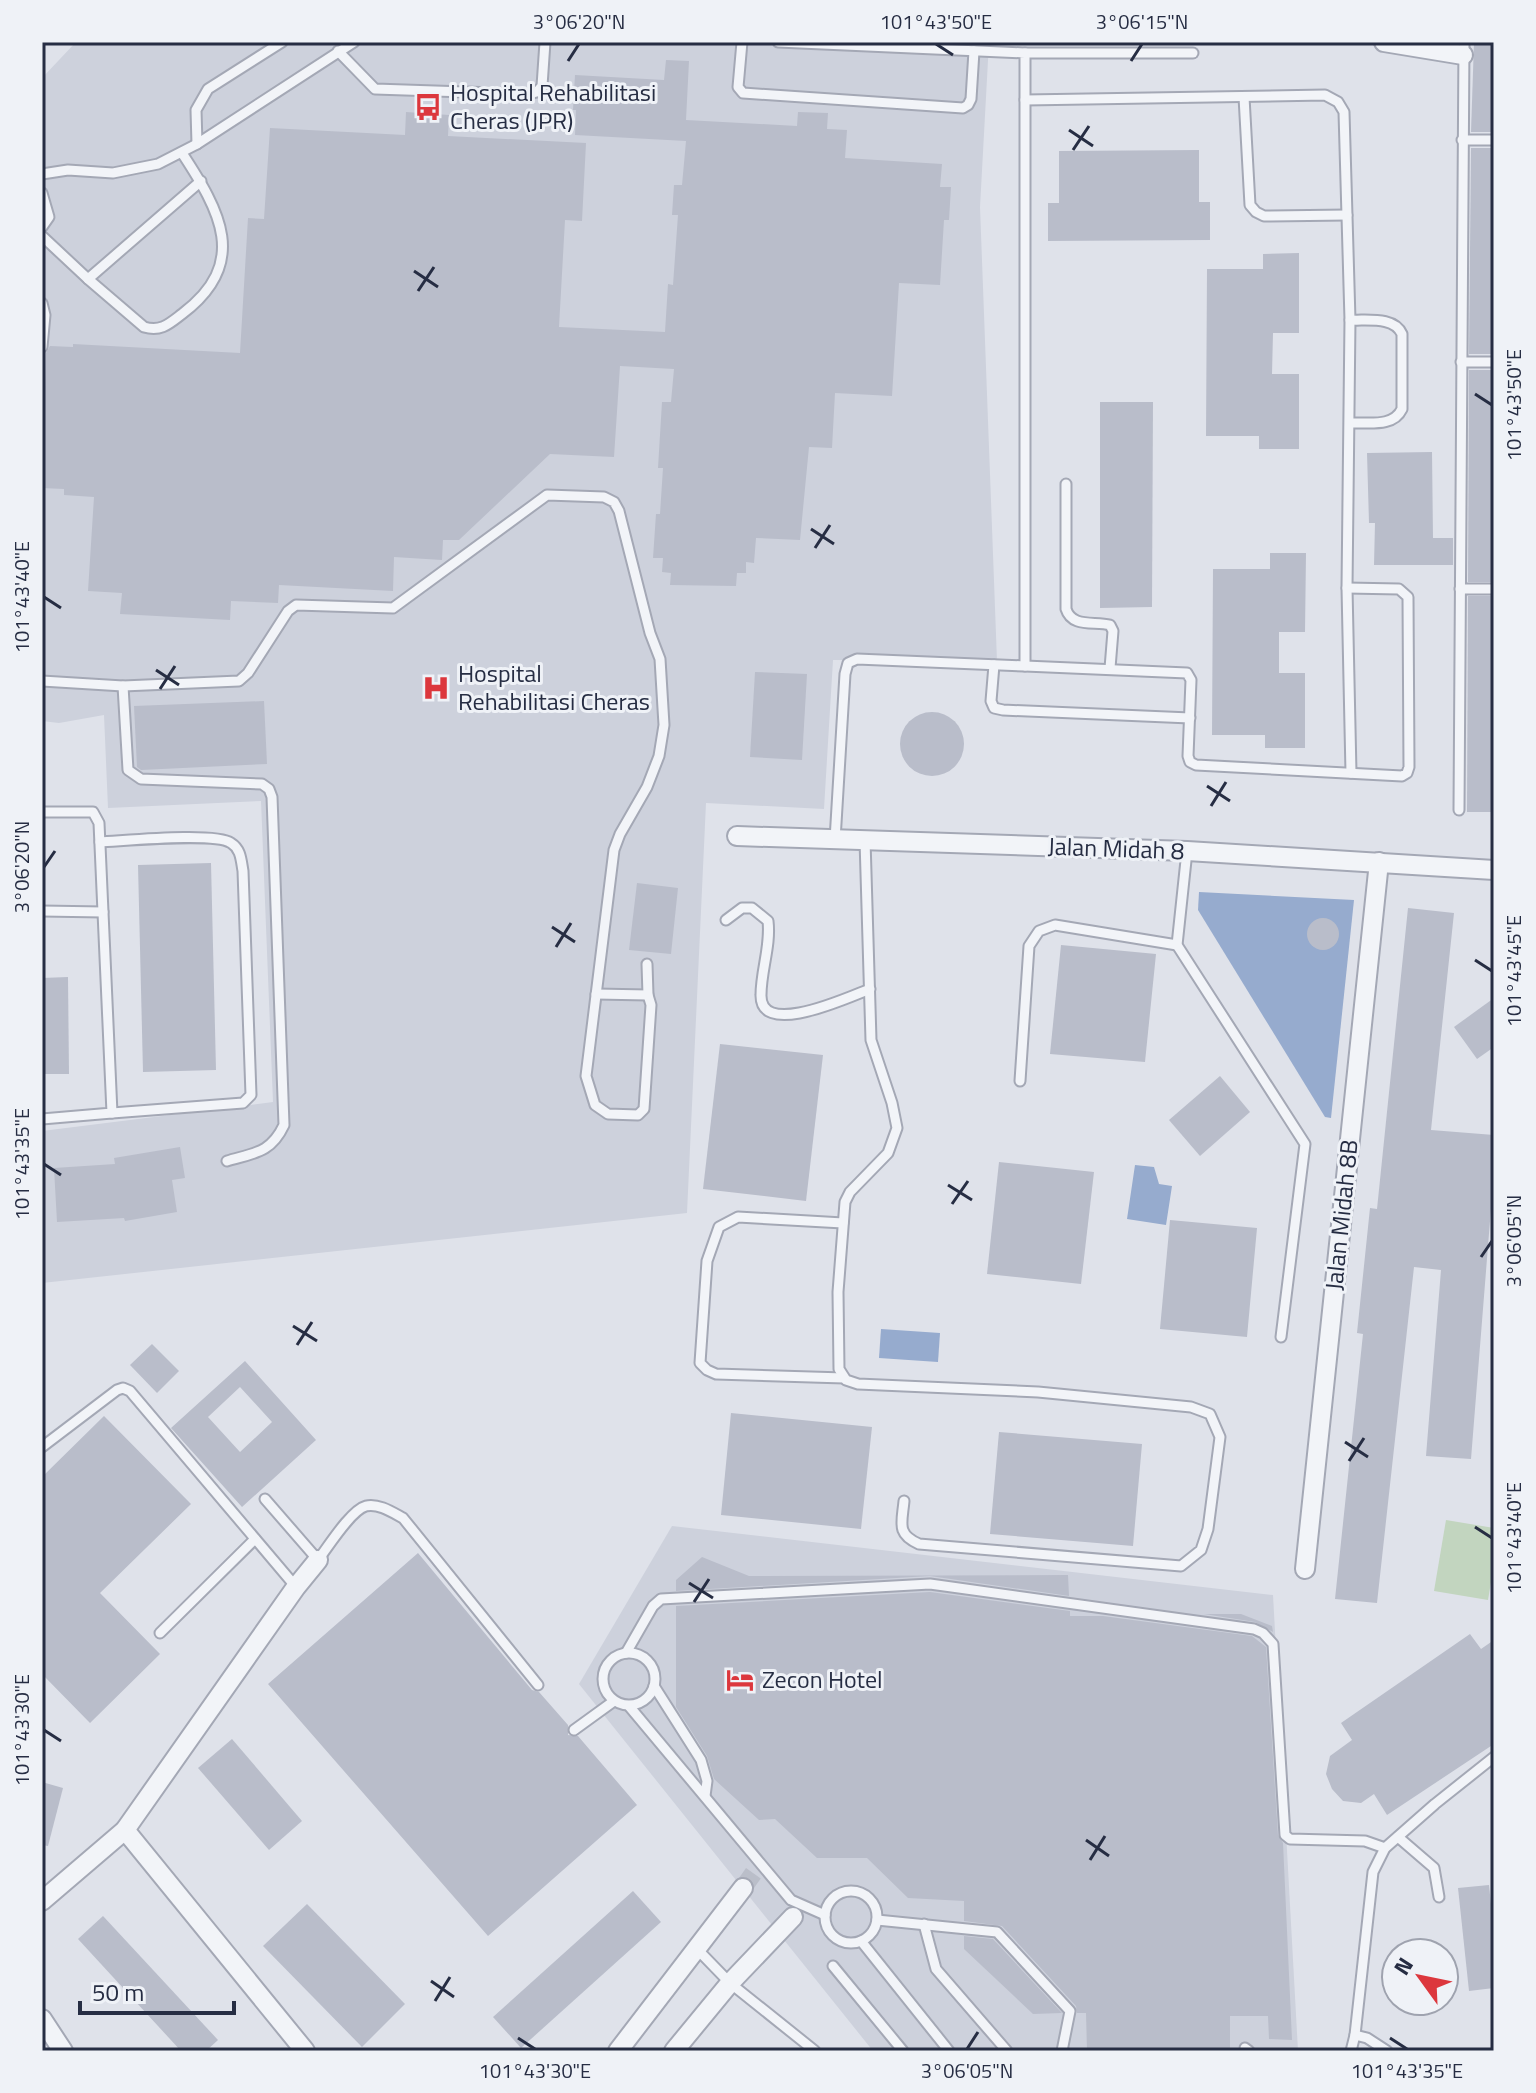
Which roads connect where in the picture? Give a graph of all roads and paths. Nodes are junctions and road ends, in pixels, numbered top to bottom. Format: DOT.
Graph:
graph roads {
  1 [pos="282,42"];
  2 [pos="354,42"];
  3 [pos="545,42"];
  4 [pos="742,42"];
  5 [pos="778,42"];
  6 [pos="1384,42"];
  7 [pos="340,47"];
  8 [pos="1464,48"];
  9 [pos="974,51"];
  10 [pos="1025,53"];
  11 [pos="1193,53"];
  12 [pos="1244,97"];
  13 [pos="1025,100"];
  14 [pos="1462,140"];
  15 [pos="1494,140"];
  16 [pos="197,144"];
  17 [pos="182,153"];
  18 [pos="42,174"];
  19 [pos="201,181"];
  20 [pos="42,193"];
  21 [pos="1347,215"];
  22 [pos="42,227"];
  23 [pos="42,236"];
  24 [pos="88,279"];
  25 [pos="42,303"];
  26 [pos="1350,320"];
  27 [pos="42,347"];
  28 [pos="1461,362"];
  29 [pos="1494,362"];
  30 [pos="1350,423"];
  31 [pos="1066,484"];
  32 [pos="1347,588"];
  33 [pos="1460,589"];
  34 [pos="1494,589"];
  35 [pos="994,665"];
  36 [pos="1025,666"];
  37 [pos="1110,668"];
  38 [pos="42,681"];
  39 [pos="123,686"];
  40 [pos="1190,718"];
  41 [pos="1351,773"];
  42 [pos="1459,810"];
  43 [pos="42,812"];
  44 [pos="737,836"];
  45 [pos="835,840"];
  46 [pos="865,840"];
  47 [pos="100,842"];
  48 [pos="1187,851"];
  49 [pos="1379,862"];
  50 [pos="1494,870"];
  51 [pos="42,911"];
  52 [pos="103,912"];
  53 [pos="726,920"];
  54 [pos="1177,945"];
  55 [pos="647,964"];
  56 [pos="870,989"];
  57 [pos="596,994"];
  58 [pos="648,995"];
  59 [pos="1020,1081"];
  60 [pos="112,1113"];
  61 [pos="42,1119"];
  62 [pos="227,1161"];
  63 [pos="843,1223"];
  64 [pos="1281,1337"];
  65 [pos="844,1378"];
  66 [pos="42,1447"];
  67 [pos="265,1499"];
  68 [pos="904,1501"];
  69 [pos="255,1539"];
  70 [pos="318,1560"];
  71 [pos="1305,1569"];
  72 [pos="296,1587"];
  73 [pos="160,1633"];
  74 [pos="626,1653"];
  75 [pos="538,1685"];
  76 [pos="654,1686"];
  77 [pos="614,1701"];
  78 [pos="629,1706"];
  79 [pos="574,1730"];
  80 [pos="1494,1757"];
  81 [pos="705,1796"];
  82 [pos="125,1830"];
  83 [pos="1398,1837"];
  84 [pos="1385,1848"];
  85 [pos="743,1888"];
  86 [pos="1439,1897"];
  87 [pos="42,1901"];
  88 [pos="825,1915"];
  89 [pos="793,1917"];
  90 [pos="877,1920"];
  91 [pos="924,1924"];
  92 [pos="861,1941"];
  93 [pos="697,1949"];
  94 [pos="833,1966"];
  95 [pos="730,1983"];
  96 [pos="42,2019"];
  97 [pos="1355,2035"];
  98 [pos="63,2051"];
  99 [pos="305,2051"];
  100 [pos="618,2051"];
  101 [pos="674,2051"];
  102 [pos="815,2051"];
  103 [pos="903,2051"];
  104 [pos="949,2051"];
  105 [pos="1007,2051"];
  106 [pos="1062,2051"];
  107 [pos="1351,2051"];
  108 [pos="1387,2051"];
  1 -- 16 [label="lane"];
  2 -- 7 [label="lane"];
  3 -- 7 [label="lane"];
  4 -- 9 [label="lane"];
  5 -- 9 [label="lane"];
  6 -- 8 [label="street"];
  7 -- 16 [label="lane"];
  8 -- 14 [label="lane"];
  9 -- 10 [label="lane"];
  10 -- 11 [label="lane"];
  10 -- 13 [label="lane"];
  12 -- 13 [label="lane"];
  12 -- 21 [label="lane"];
  12 -- 21 [label="lane"];
  13 -- 36 [label="lane"];
  14 -- 15 [label="lane"];
  14 -- 28 [label="lane"];
  16 -- 17 [label="lane"];
  17 -- 18 [label="lane"];
  17 -- 19 [label="lane"];
  19 -- 24 [label="lane"];
  19 -- 24 [label="lane"];
  20 -- 22 [label="lane"];
  21 -- 26 [label="lane"];
  23 -- 24 [label="lane"];
  25 -- 27 [label="lane"];
  26 -- 30 [label="lane"];
  26 -- 30 [label="lane"];
  28 -- 29 [label="lane"];
  28 -- 33 [label="lane"];
  30 -- 32 [label="lane"];
  31 -- 37 [label="lane"];
  32 -- 41 [label="lane"];
  32 -- 41 [label="lane"];
  33 -- 34 [label="lane"];
  33 -- 42 [label="lane"];
  35 -- 36 [label="lane"];
  35 -- 40 [label="lane"];
  35 -- 45 [label="lane"];
  36 -- 37 [label="lane"];
  37 -- 40 [label="lane"];
  38 -- 39 [label="lane"];
  39 -- 57 [label="lane"];
  39 -- 62 [label="lane"];
  40 -- 41 [label="lane"];
  43 -- 47 [label="lane"];
  44 -- 45 [label="street, Jalan Midah 8"];
  45 -- 46 [label="street, Jalan Midah 8"];
  46 -- 48 [label="street, Jalan Midah 8"];
  46 -- 56 [label="lane"];
  47 -- 52 [label="lane"];
  47 -- 60 [label="lane"];
  48 -- 49 [label="street, Jalan Midah 8"];
  48 -- 54 [label="lane"];
  49 -- 50 [label="street, Jalan Midah 8"];
  49 -- 71 [label="street, Jalan Midah 8B"];
  51 -- 52 [label="lane"];
  52 -- 60 [label="lane"];
  53 -- 56 [label="lane"];
  54 -- 59 [label="lane"];
  54 -- 64 [label="lane"];
  55 -- 58 [label="lane"];
  56 -- 63 [label="lane"];
  57 -- 58 [label="lane"];
  57 -- 58 [label="lane"];
  60 -- 61 [label="lane"];
  63 -- 65 [label="lane"];
  63 -- 65 [label="lane"];
  65 -- 68 [label="lane"];
  66 -- 69 [label="lane"];
  67 -- 70 [label="lane"];
  69 -- 72 [label="lane"];
  69 -- 73 [label="lane"];
  70 -- 72 [label="street"];
  70 -- 75 [label="lane"];
  72 -- 82 [label="street"];
  74 -- 76 [label="lane"];
  74 -- 77 [label="lane"];
  74 -- 84 [label="lane"];
  76 -- 78 [label="lane"];
  76 -- 81 [label="lane"];
  77 -- 78 [label="lane"];
  77 -- 79 [label="lane"];
  78 -- 81 [label="lane"];
  80 -- 83 [label="lane"];
  81 -- 88 [label="lane"];
  82 -- 87 [label="street"];
  82 -- 99 [label="street"];
  83 -- 84 [label="lane"];
  83 -- 86 [label="lane"];
  84 -- 97 [label="lane"];
  85 -- 93 [label="street"];
  88 -- 90 [label="lane"];
  88 -- 92 [label="lane"];
  89 -- 95 [label="street"];
  90 -- 91 [label="lane"];
  90 -- 92 [label="lane"];
  91 -- 105 [label="lane"];
  91 -- 106 [label="lane"];
  92 -- 104 [label="lane"];
  93 -- 95 [label="lane"];
  93 -- 100 [label="street"];
  94 -- 103 [label="lane"];
  95 -- 101 [label="street"];
  95 -- 102 [label="lane"];
  96 -- 98 [label="street"];
  97 -- 107 [label="lane"];
  97 -- 108 [label="lane"];
}
